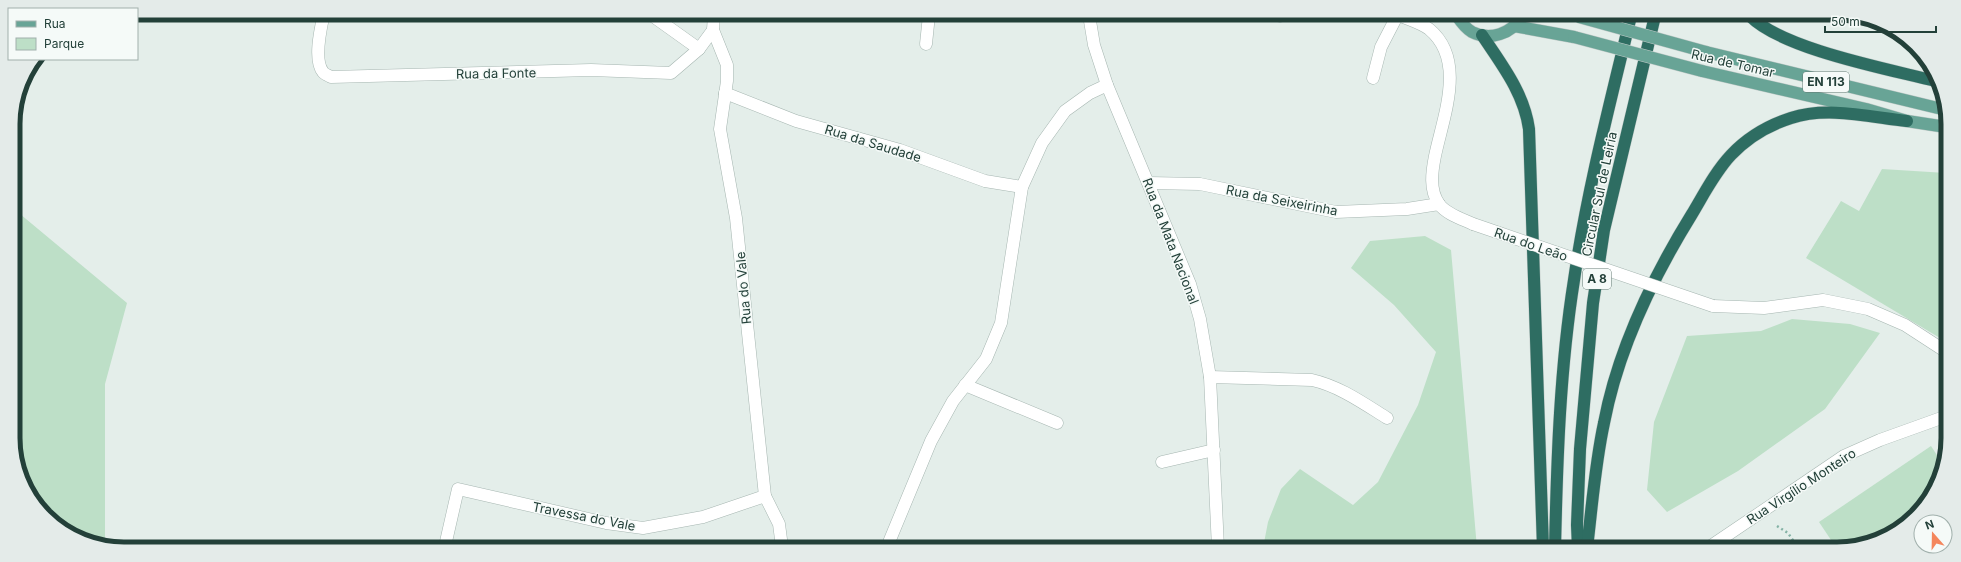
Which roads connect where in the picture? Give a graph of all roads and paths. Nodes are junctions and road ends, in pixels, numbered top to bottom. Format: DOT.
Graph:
graph roads {
  1 [pos="322,20"];
  2 [pos="658,20"];
  3 [pos="714,20"];
  4 [pos="928,20"];
  5 [pos="1090,20"];
  6 [pos="1395,20"];
  7 [pos="1410,20"];
  8 [pos="1460,20"];
  9 [pos="1519,20"];
  10 [pos="1592,20"];
  11 [pos="1630,20"];
  12 [pos="1654,20"];
  13 [pos="1756,20"];
  14 [pos="1514,26"];
  15 [pos="713,30"];
  16 [pos="1482,35"];
  17 [pos="926,44"];
  18 [pos="699,49"];
  19 [pos="1373,78"];
  20 [pos="1931,81"];
  21 [pos="1108,85"];
  22 [pos="725,93"];
  23 [pos="1940,108"];
  24 [pos="1907,121"];
  25 [pos="1941,126"];
  26 [pos="1149,183"];
  27 [pos="1022,187"];
  28 [pos="1439,204"];
  29 [pos="1941,348"];
  30 [pos="1210,377"];
  31 [pos="965,385"];
  32 [pos="1387,418"];
  33 [pos="1941,418"];
  34 [pos="1057,423"];
  35 [pos="1214,450"];
  36 [pos="1162,462"];
  37 [pos="765,496"];
  38 [pos="1777,526"];
  39 [pos="446,542"];
  40 [pos="781,542"];
  41 [pos="889,542"];
  42 [pos="1218,542"];
  43 [pos="1543,542"];
  44 [pos="1555,542"];
  45 [pos="1578,542"];
  46 [pos="1588,542"];
  47 [pos="1717,542"];
  48 [pos="1794,542"];
  1 -- 18 [label="street, Rua da Fonte"];
  2 -- 18 [label="street"];
  3 -- 15 [label="street"];
  4 -- 17 [label="street"];
  5 -- 21 [label="street, Rua da Mata Nacional"];
  6 -- 19 [label="street"];
  7 -- 28 [label="street"];
  8 -- 16 [label="main road"];
  9 -- 14 [label="main road"];
  10 -- 23 [label="main road, Rua de Tomar / EN 113, bridge"];
  11 -- 44 [label="highway, Circular Sul de Leiria / A 8"];
  12 -- 45 [label="highway, Circular Sul de Leiria / A 8"];
  13 -- 20 [label="highway"];
  14 -- 16 [label="main road"];
  14 -- 24 [label="main road, Rua de Tomar / EN 113, bridge"];
  15 -- 18 [label="street, Rua da Fonte"];
  15 -- 22 [label="street, Rua do Vale"];
  16 -- 43 [label="highway"];
  21 -- 26 [label="street, Rua da Mata Nacional"];
  21 -- 27 [label="street"];
  22 -- 27 [label="street, Rua da Saudade"];
  22 -- 37 [label="street, Rua do Vale"];
  24 -- 25 [label="main road, Rua de Tomar / EN 113"];
  24 -- 46 [label="highway"];
  26 -- 28 [label="street, Rua da Seixeirinha"];
  26 -- 30 [label="street, Rua da Mata Nacional"];
  27 -- 31 [label="street"];
  28 -- 29 [label="street, Rua do Leão, bridge"];
  30 -- 32 [label="street"];
  30 -- 35 [label="street, Rua da Mata Nacional"];
  31 -- 34 [label="street"];
  31 -- 41 [label="street"];
  33 -- 47 [label="street, Rua Virgílio Monteiro"];
  35 -- 36 [label="street"];
  35 -- 42 [label="street, Rua da Mata Nacional"];
  37 -- 39 [label="street, Travessa do Vale"];
  37 -- 40 [label="street, Rua do Vale"];
  38 -- 48 [label="path"];
}
